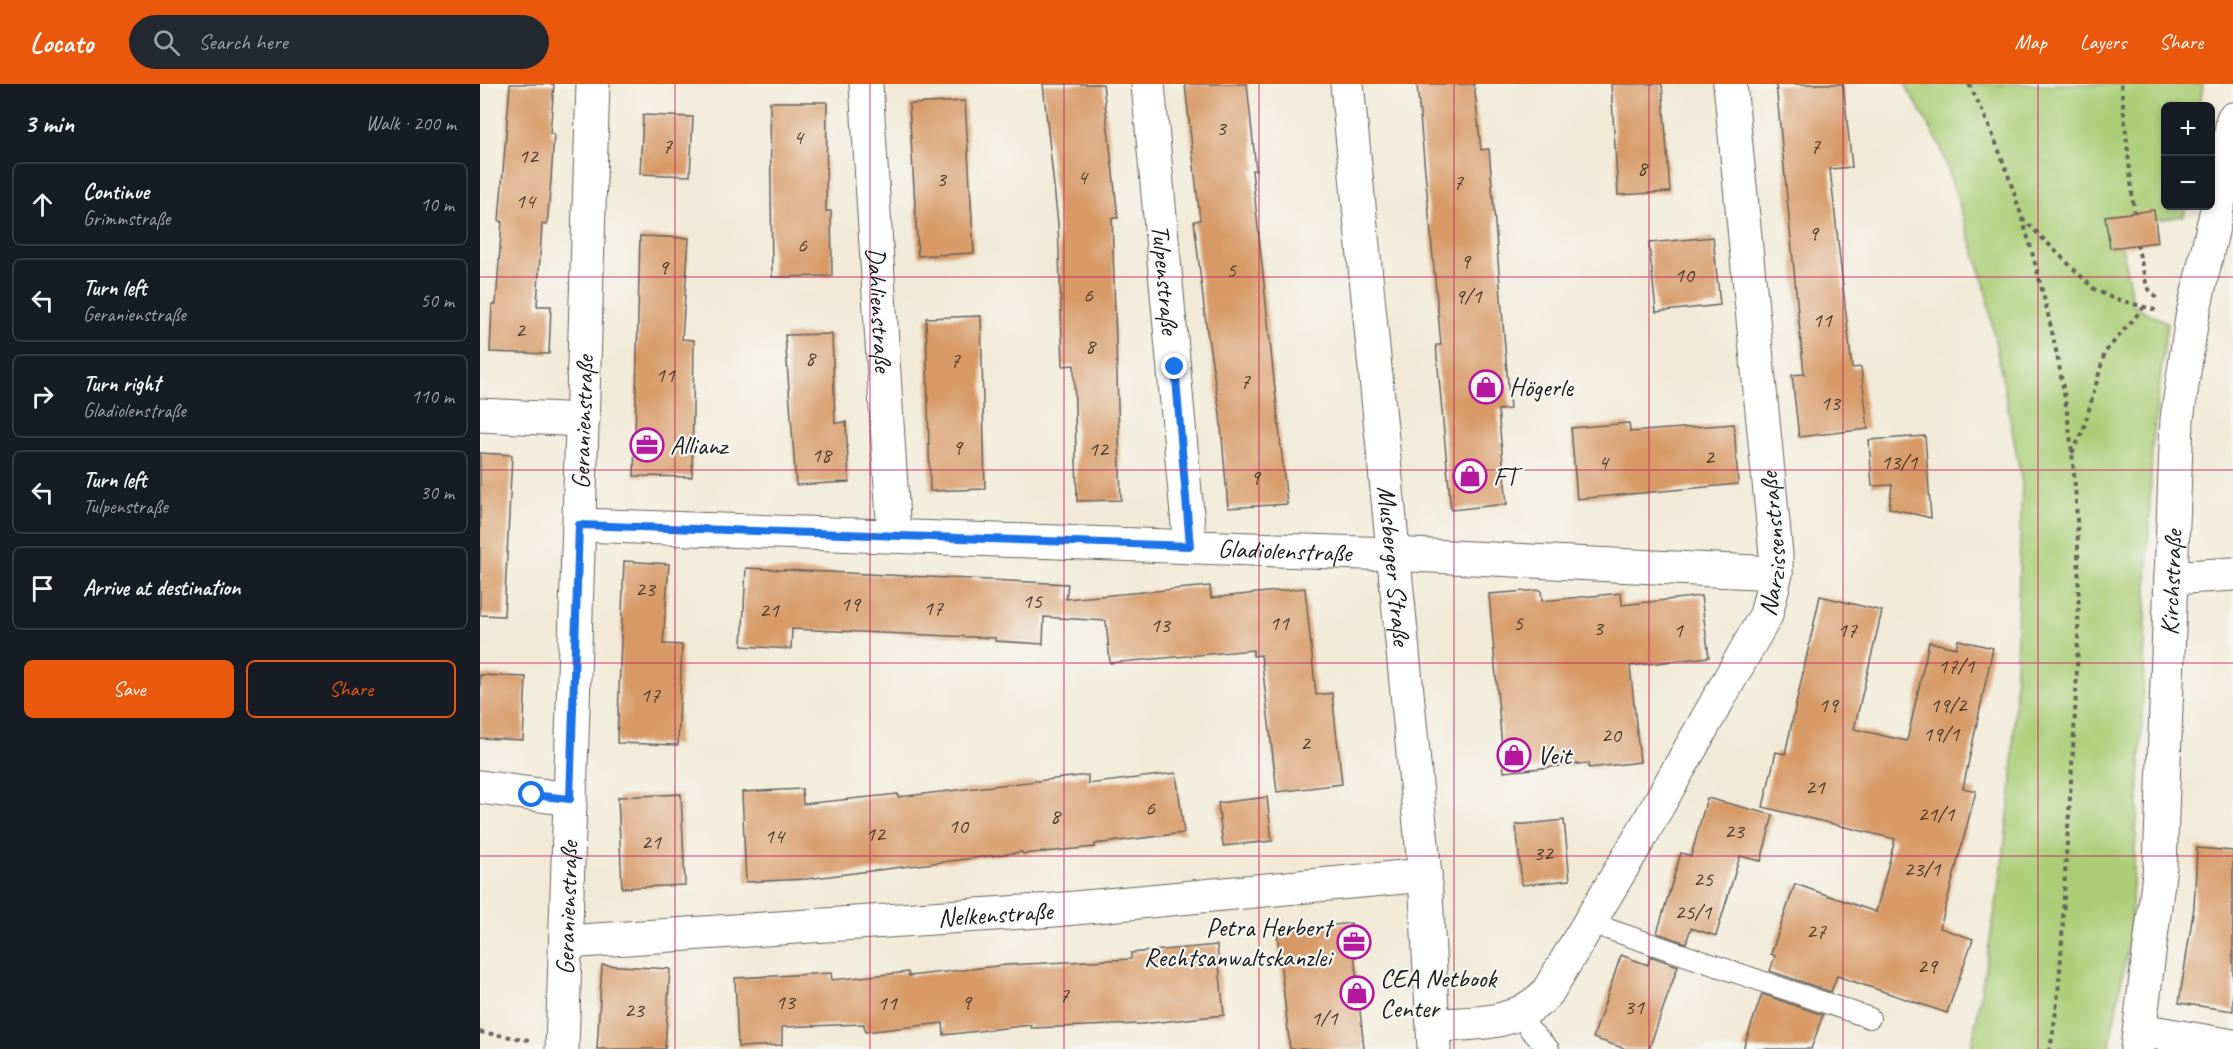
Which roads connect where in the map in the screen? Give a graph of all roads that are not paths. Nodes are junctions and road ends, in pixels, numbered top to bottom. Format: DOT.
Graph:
graph roads {
  1 [pos="593,84"];
  2 [pos="866,84"];
  3 [pos="1148,84"];
  4 [pos="1347,84"];
  5 [pos="1730,84"];
  6 [pos="2233,119"];
  7 [pos="480,415"];
  8 [pos="583,420"];
  9 [pos="579,525"];
  10 [pos="894,536"];
  11 [pos="1190,546"];
  12 [pos="1391,554"];
  13 [pos="1776,573"];
  14 [pos="2233,574"];
  15 [pos="2171,578"];
  16 [pos="480,787"];
  17 [pos="570,799"];
  18 [pos="1425,875"];
  19 [pos="1590,922"];
  20 [pos="566,942"];
  21 [pos="1520,1015"];
  22 [pos="1870,1018"];
  23 [pos="1434,1037"];
  24 [pos="2138,1040"];
  25 [pos="2233,1046"];
  26 [pos="562,1047"];
  27 [pos="1549,1049"];
  1 -- 8 [label="street, Geranienstraße"];
  2 -- 10 [label="street, Dahlienstraße"];
  3 -- 11 [label="street, Tulpenstraße"];
  4 -- 12 [label="street, Musberger Straße"];
  5 -- 13 [label="street, Narzissenstraße"];
  6 -- 15 [label="street, Kirchstraße"];
  7 -- 8 [label="street"];
  8 -- 9 [label="street, Geranienstraße"];
  9 -- 10 [label="street, Gladiolenstraße"];
  9 -- 17 [label="street, Geranienstraße"];
  10 -- 11 [label="street, Gladiolenstraße"];
  11 -- 12 [label="street, Gladiolenstraße"];
  12 -- 13 [label="street, Gladiolenstraße"];
  12 -- 18 [label="street, Musberger Straße"];
  13 -- 19 [label="street, Narzissenstraße"];
  14 -- 15 [label="street"];
  15 -- 24 [label="street, Kirchstraße"];
  16 -- 17 [label="street"];
  17 -- 20 [label="street, Geranienstraße"];
  18 -- 20 [label="street, Nelkenstraße"];
  18 -- 23 [label="street, Musberger Straße"];
  19 -- 21 [label="street, Narzissenstraße"];
  19 -- 22 [label="lane"];
  20 -- 26 [label="street, Geranienstraße"];
  21 -- 23 [label="street, Narzissenstraße"];
  21 -- 27 [label="lane"];
  24 -- 25 [label="street"];
}
